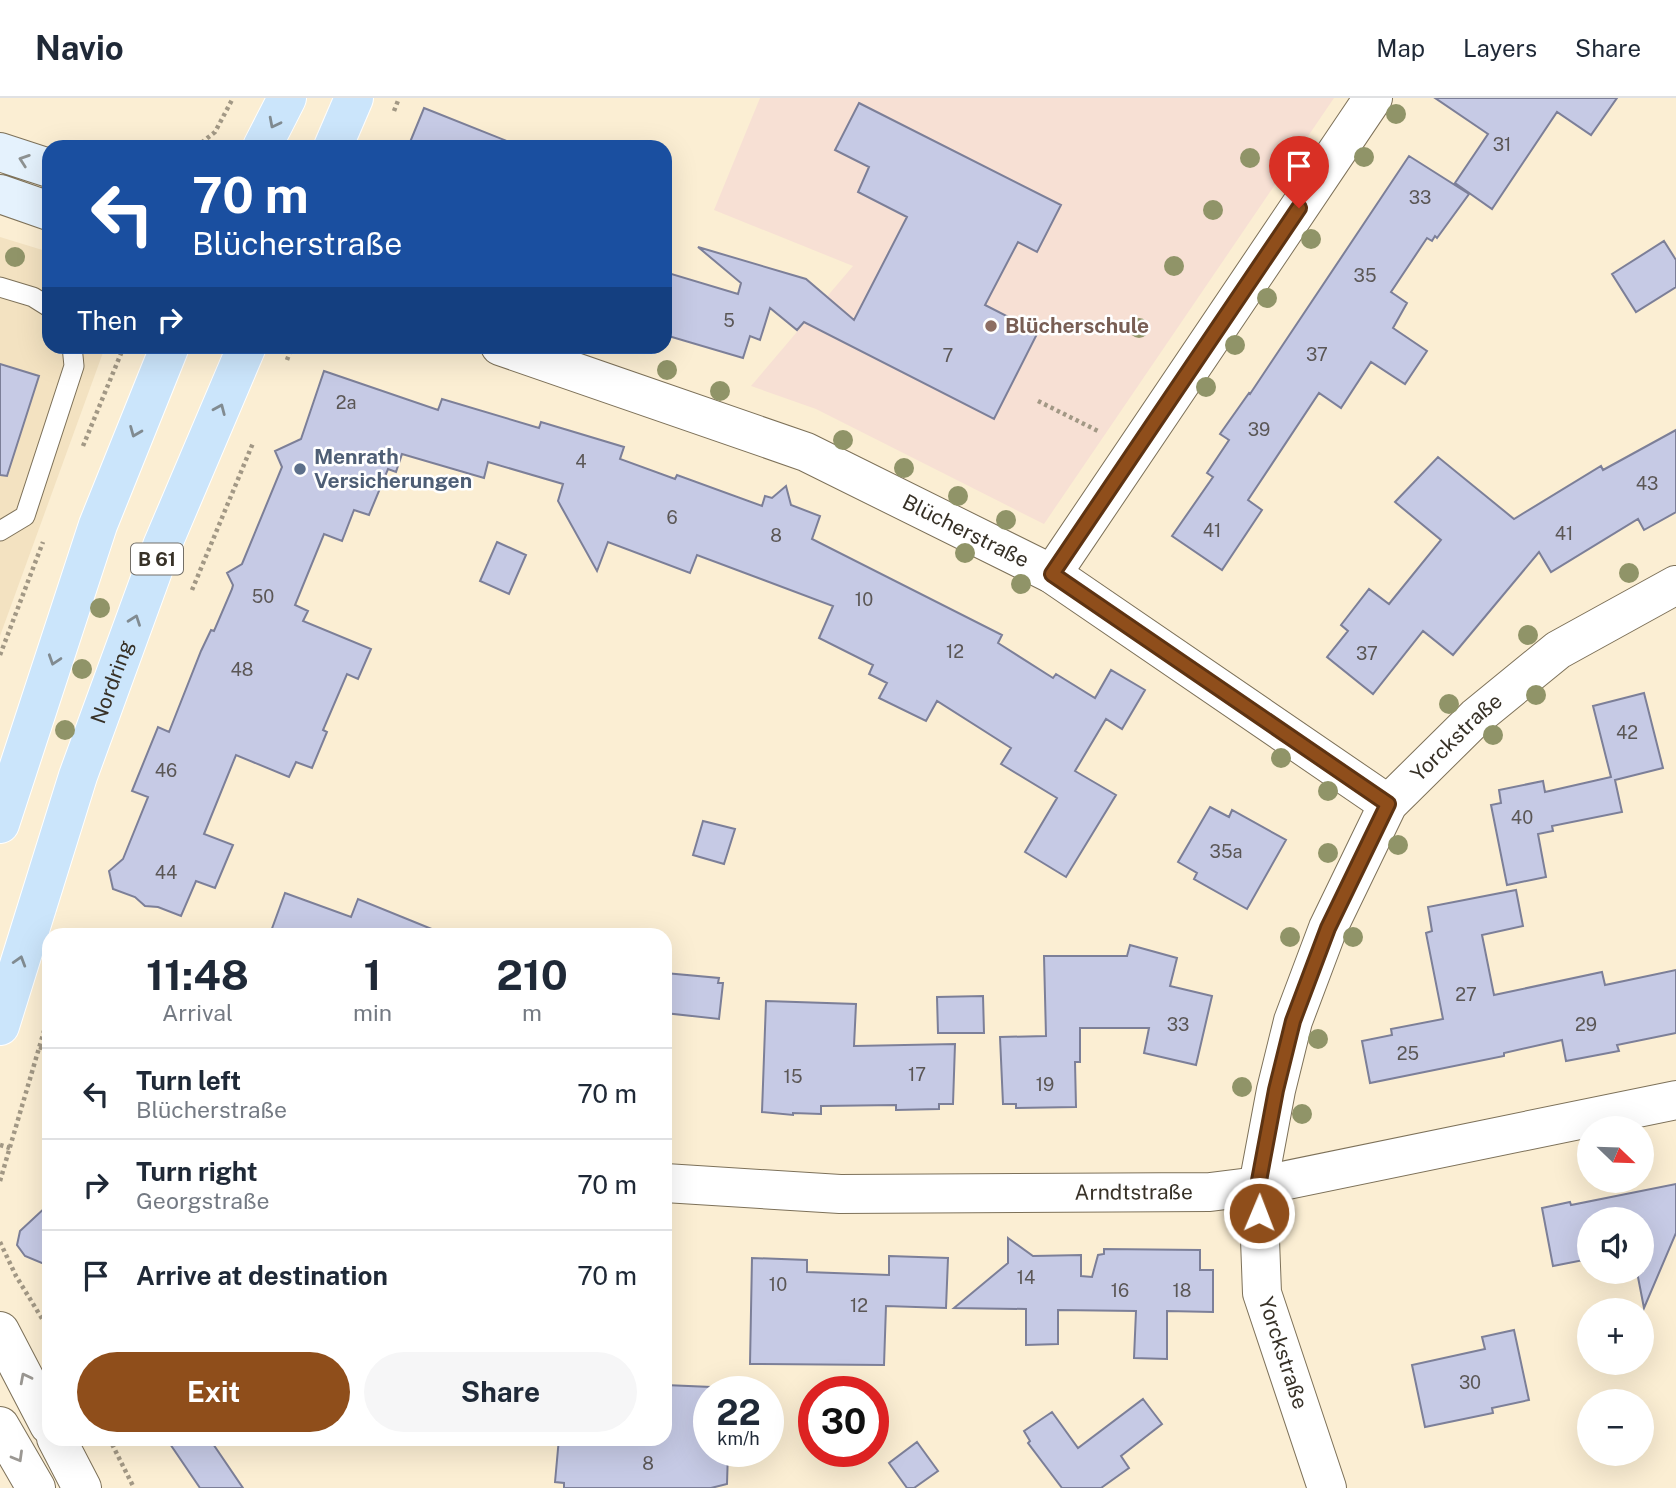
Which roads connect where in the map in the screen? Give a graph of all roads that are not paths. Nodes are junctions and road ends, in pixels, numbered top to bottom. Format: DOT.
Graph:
graph roads {
  1 [pos="287,98"];
  2 [pos="355,98"];
  3 [pos="1373,98"];
  4 [pos="266,140"];
  5 [pos="336,140"];
  6 [pos="0,152"];
  7 [pos="42,166"];
  8 [pos="0,194"];
  9 [pos="42,209"];
  10 [pos="0,287"];
  11 [pos="42,303"];
  12 [pos="73,354"];
  13 [pos="167,354"];
  14 [pos="244,354"];
  15 [pos="523,354"];
  16 [pos="0,531"];
  17 [pos="1052,574"];
  18 [pos="1676,585"];
  19 [pos="1388,804"];
  20 [pos="0,824"];
  21 [pos="0,1026"];
  22 [pos="1676,1100"];
  23 [pos="672,1183"];
  24 [pos="1258,1186"];
  25 [pos="0,1331"];
  26 [pos="42,1412"];
  27 [pos="0,1426"];
  28 [pos="60,1446"];
  29 [pos="1324,1487"];
  30 [pos="36,1488"];
  31 [pos="82,1488"];
  1 -- 4 [label="main road, one-way"];
  2 -- 5 [label="main road"];
  3 -- 17 [label="street"];
  7 -- 6 [label="main road, one-way"];
  8 -- 9 [label="main road"];
  10 -- 11 [label="lane"];
  12 -- 16 [label="lane"];
  13 -- 20 [label="main road, one-way"];
  21 -- 14 [label="main road, Nordring / B 61, one-way"];
  15 -- 17 [label="street, Blücherstraße"];
  17 -- 19 [label="street, Blücherstraße"];
  18 -- 19 [label="street, Yorckstraße"];
  19 -- 24 [label="street, Yorckstraße"];
  22 -- 24 [label="street, Arndtstraße"];
  23 -- 24 [label="street, Arndtstraße"];
  24 -- 29 [label="street, Yorckstraße"];
  26 -- 25 [label="street, one-way"];
  27 -- 30 [label="street, one-way"];
  28 -- 31 [label="street"];
}
